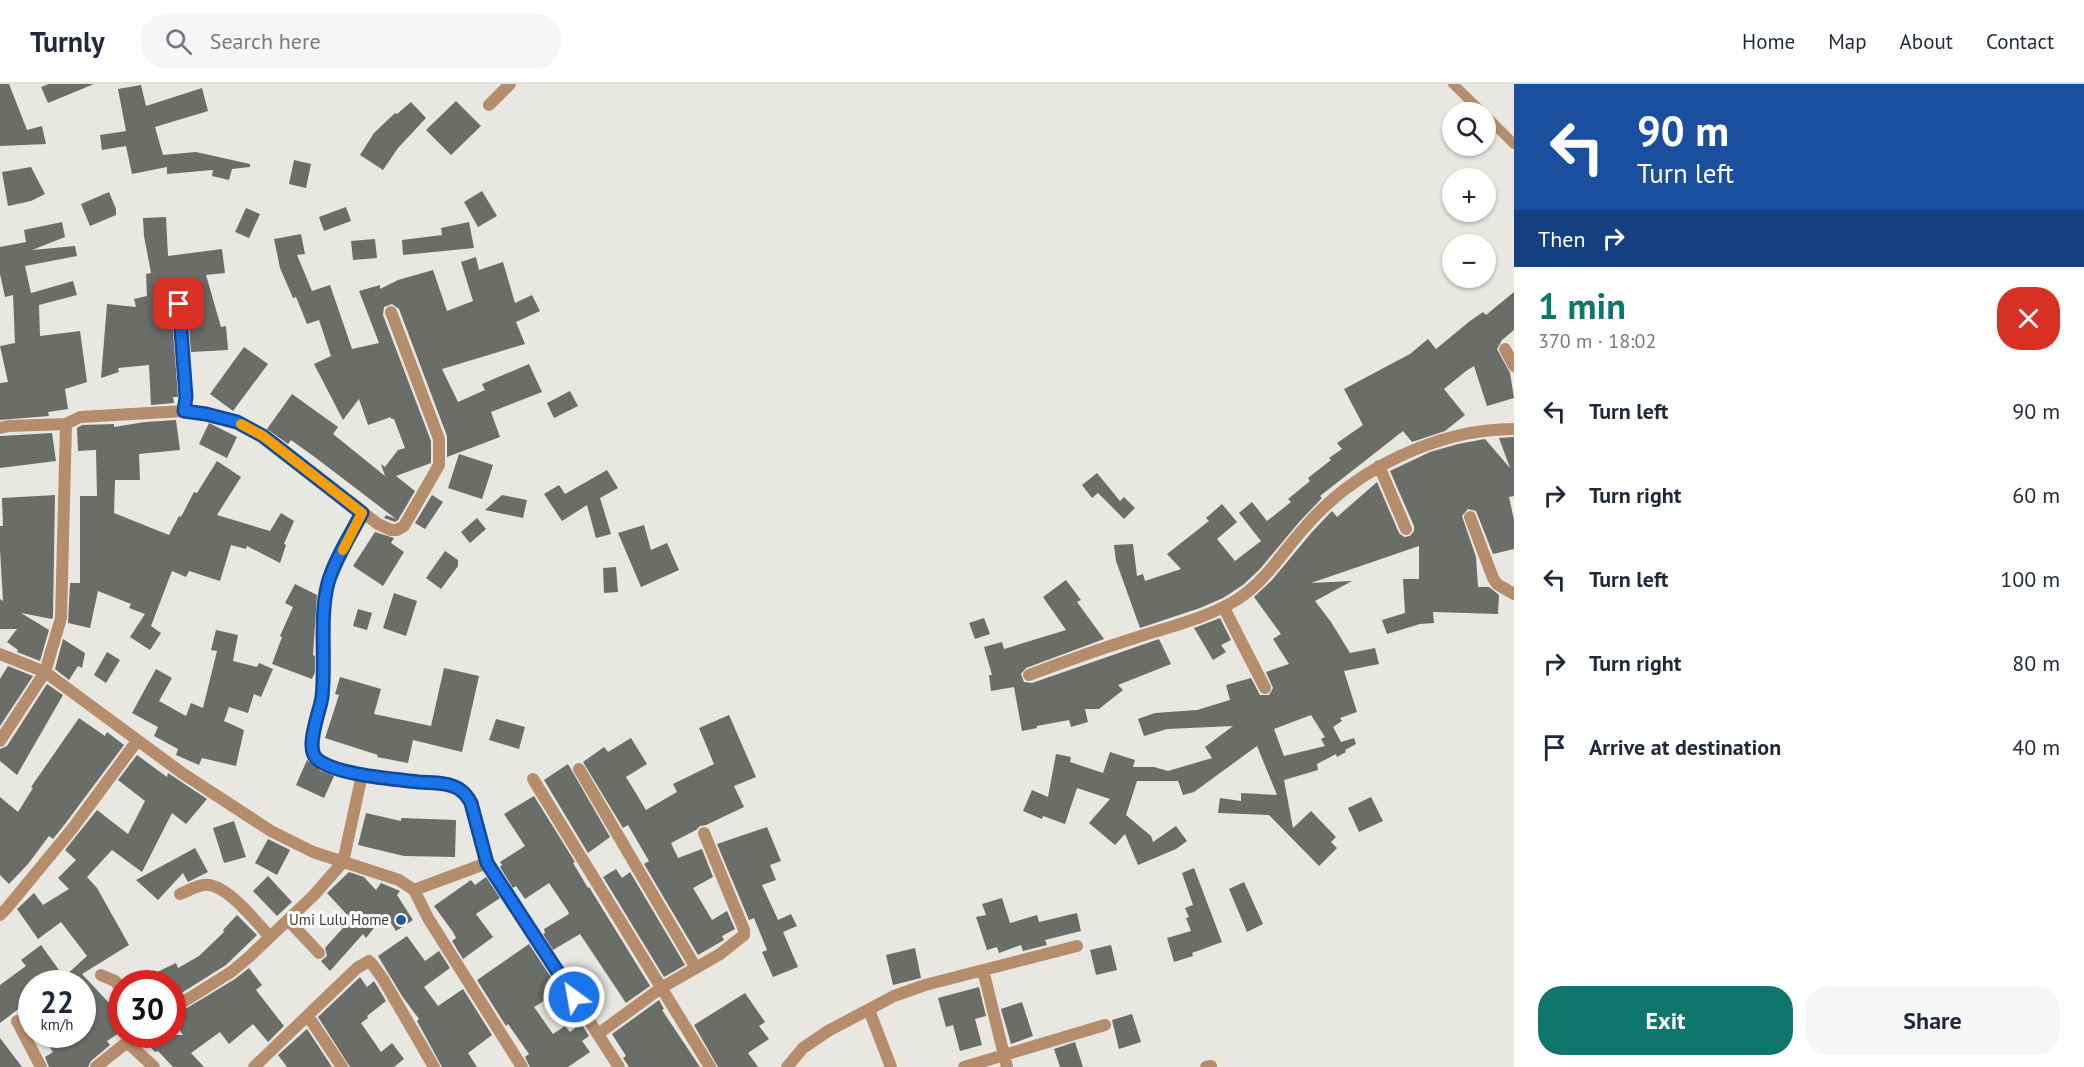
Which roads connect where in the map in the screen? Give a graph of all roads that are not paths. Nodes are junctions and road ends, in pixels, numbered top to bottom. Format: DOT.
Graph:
graph roads {
  1 [pos="510,84"];
  2 [pos="1453,84"];
  3 [pos="1472,102"];
  4 [pos="489,105"];
  5 [pos="1496,126"];
  6 [pos="1514,144"];
  7 [pos="179,304"];
  8 [pos="391,312"];
  9 [pos="1505,349"];
  10 [pos="1514,366"];
  11 [pos="184,411"];
  12 [pos="66,424"];
  13 [pos="0,428"];
  14 [pos="1514,429"];
  15 [pos="1379,466"];
  16 [pos="362,513"];
  17 [pos="1470,517"];
  18 [pos="1406,529"];
  19 [pos="1514,594"];
  20 [pos="1224,608"];
  21 [pos="0,654"];
  22 [pos="45,672"];
  23 [pos="1029,675"];
  24 [pos="1265,688"];
  25 [pos="0,741"];
  26 [pos="137,741"];
  27 [pos="579,769"];
  28 [pos="362,775"];
  29 [pos="533,779"];
  30 [pos="704,833"];
  31 [pos="343,862"];
  32 [pos="487,863"];
  33 [pos="414,890"];
  34 [pos="180,894"];
  35 [pos="0,915"];
  36 [pos="288,920"];
  37 [pos="270,937"];
  38 [pos="1077,946"];
  39 [pos="319,953"];
  40 [pos="696,968"];
  41 [pos="983,970"];
  42 [pos="101,975"];
  43 [pos="108,978"];
  44 [pos="662,988"];
  45 [pos="186,1000"];
  46 [pos="869,1010"];
  47 [pos="308,1016"];
  48 [pos="17,1022"];
  49 [pos="1105,1025"];
  50 [pos="598,1034"];
  51 [pos="120,1048"];
  52 [pos="139,1048"];
  53 [pos="1006,1062"];
  54 [pos="41,1067"];
  55 [pos="96,1067"];
  56 [pos="154,1067"];
  57 [pos="254,1067"];
  58 [pos="342,1067"];
  59 [pos="434,1067"];
  60 [pos="522,1067"];
  61 [pos="619,1067"];
  62 [pos="710,1067"];
  63 [pos="787,1067"];
  64 [pos="891,1067"];
  65 [pos="964,1067"];
  1 -- 4 [label="street"];
  2 -- 3 [label="lane"];
  5 -- 6 [label="lane"];
  7 -- 11 [label="street"];
  8 -- 16 [label="street"];
  9 -- 10 [label="street"];
  11 -- 12 [label="street"];
  11 -- 16 [label="street"];
  12 -- 13 [label="street"];
  12 -- 22 [label="street"];
  14 -- 15 [label="street"];
  15 -- 18 [label="street"];
  15 -- 20 [label="street"];
  16 -- 28 [label="street"];
  17 -- 19 [label="street"];
  20 -- 23 [label="street"];
  20 -- 24 [label="street"];
  21 -- 22 [label="street"];
  22 -- 25 [label="street"];
  22 -- 26 [label="street"];
  26 -- 31 [label="street"];
  26 -- 35 [label="street"];
  27 -- 40 [label="street"];
  28 -- 31 [label="street"];
  28 -- 32 [label="street"];
  29 -- 44 [label="street"];
  30 -- 40 [label="street"];
  31 -- 33 [label="street"];
  31 -- 36 [label="street"];
  32 -- 33 [label="street"];
  32 -- 50 [label="street"];
  33 -- 60 [label="street"];
  34 -- 37 [label="street"];
  36 -- 37 [label="street"];
  36 -- 39 [label="street"];
  37 -- 45 [label="street"];
  38 -- 41 [label="street"];
  40 -- 44 [label="street"];
  41 -- 46 [label="street"];
  41 -- 53 [label="street"];
  42 -- 43 [label="street"];
  44 -- 50 [label="street"];
  44 -- 62 [label="street"];
  46 -- 63 [label="street"];
  46 -- 64 [label="street"];
  47 -- 57 [label="street"];
  47 -- 58 [label="street"];
  47 -- 59 [label="street"];
  48 -- 54 [label="street"];
  49 -- 53 [label="street"];
  50 -- 61 [label="street"];
  51 -- 55 [label="street"];
  52 -- 56 [label="street"];
  53 -- 65 [label="street"];
}
